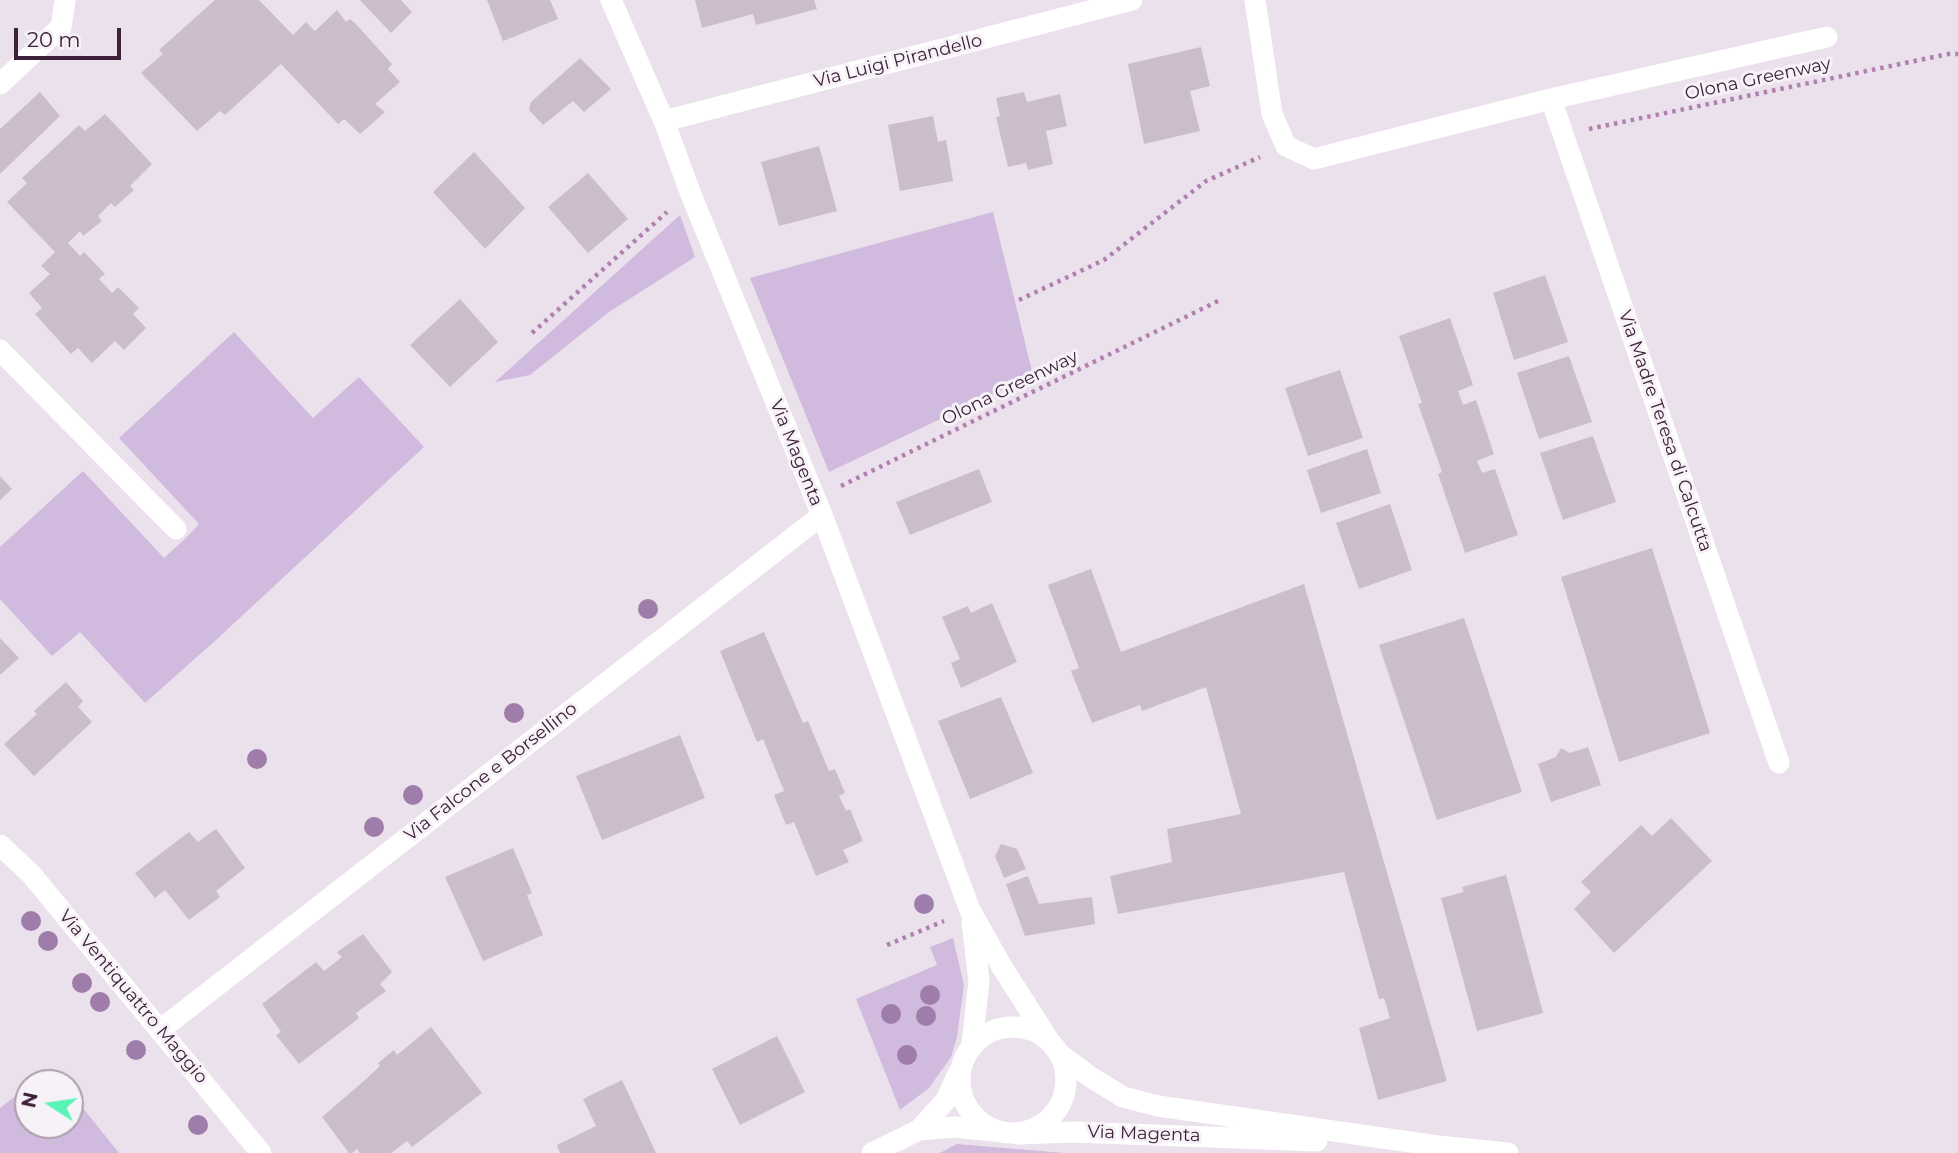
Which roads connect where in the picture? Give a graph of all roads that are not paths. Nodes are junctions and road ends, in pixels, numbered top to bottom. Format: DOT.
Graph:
graph roads {
  1 [pos="65,0"];
  2 [pos="611,0"];
  3 [pos="1132,0"];
  4 [pos="1255,0"];
  5 [pos="1828,37"];
  6 [pos="0,84"];
  7 [pos="1550,99"];
  8 [pos="664,121"];
  9 [pos="0,350"];
  10 [pos="819,507"];
  11 [pos="176,529"];
  12 [pos="1779,763"];
  13 [pos="0,845"];
  14 [pos="970,910"];
  15 [pos="160,1030"];
  16 [pos="972,1045"];
  17 [pos="1054,1047"];
  18 [pos="962,1064"];
  19 [pos="1008,1133"];
  20 [pos="911,1140"];
  21 [pos="1438,1146"];
  22 [pos="261,1153"];
  23 [pos="872,1153"];
  24 [pos="1508,1153"];
  1 -- 6 [label="street"];
  2 -- 8 [label="street, Via Magenta"];
  3 -- 8 [label="street, Via Luigi Pirandello"];
  4 -- 7 [label="street"];
  5 -- 7 [label="street"];
  7 -- 12 [label="street, Via Madre Teresa di Calcutta"];
  8 -- 10 [label="street, Via Magenta"];
  9 -- 11 [label="street"];
  10 -- 14 [label="street, Via Magenta"];
  10 -- 15 [label="street, Via Falcone e Borsellino"];
  13 -- 15 [label="street, Via Ventiquattro Maggio"];
  14 -- 16 [label="street"];
  14 -- 17 [label="street"];
  15 -- 22 [label="street, Via Ventiquattro Maggio"];
  16 -- 17 [label="street, Via Magenta"];
  16 -- 18 [label="street"];
  17 -- 19 [label="street"];
  17 -- 21 [label="street, Via Magenta"];
  18 -- 19 [label="street"];
  18 -- 20 [label="street"];
  19 -- 20 [label="street, Via Magenta"];
  19 -- 21 [label="street, Via Magenta"];
  20 -- 23 [label="street"];
  21 -- 24 [label="street, Via Magenta"];
}
